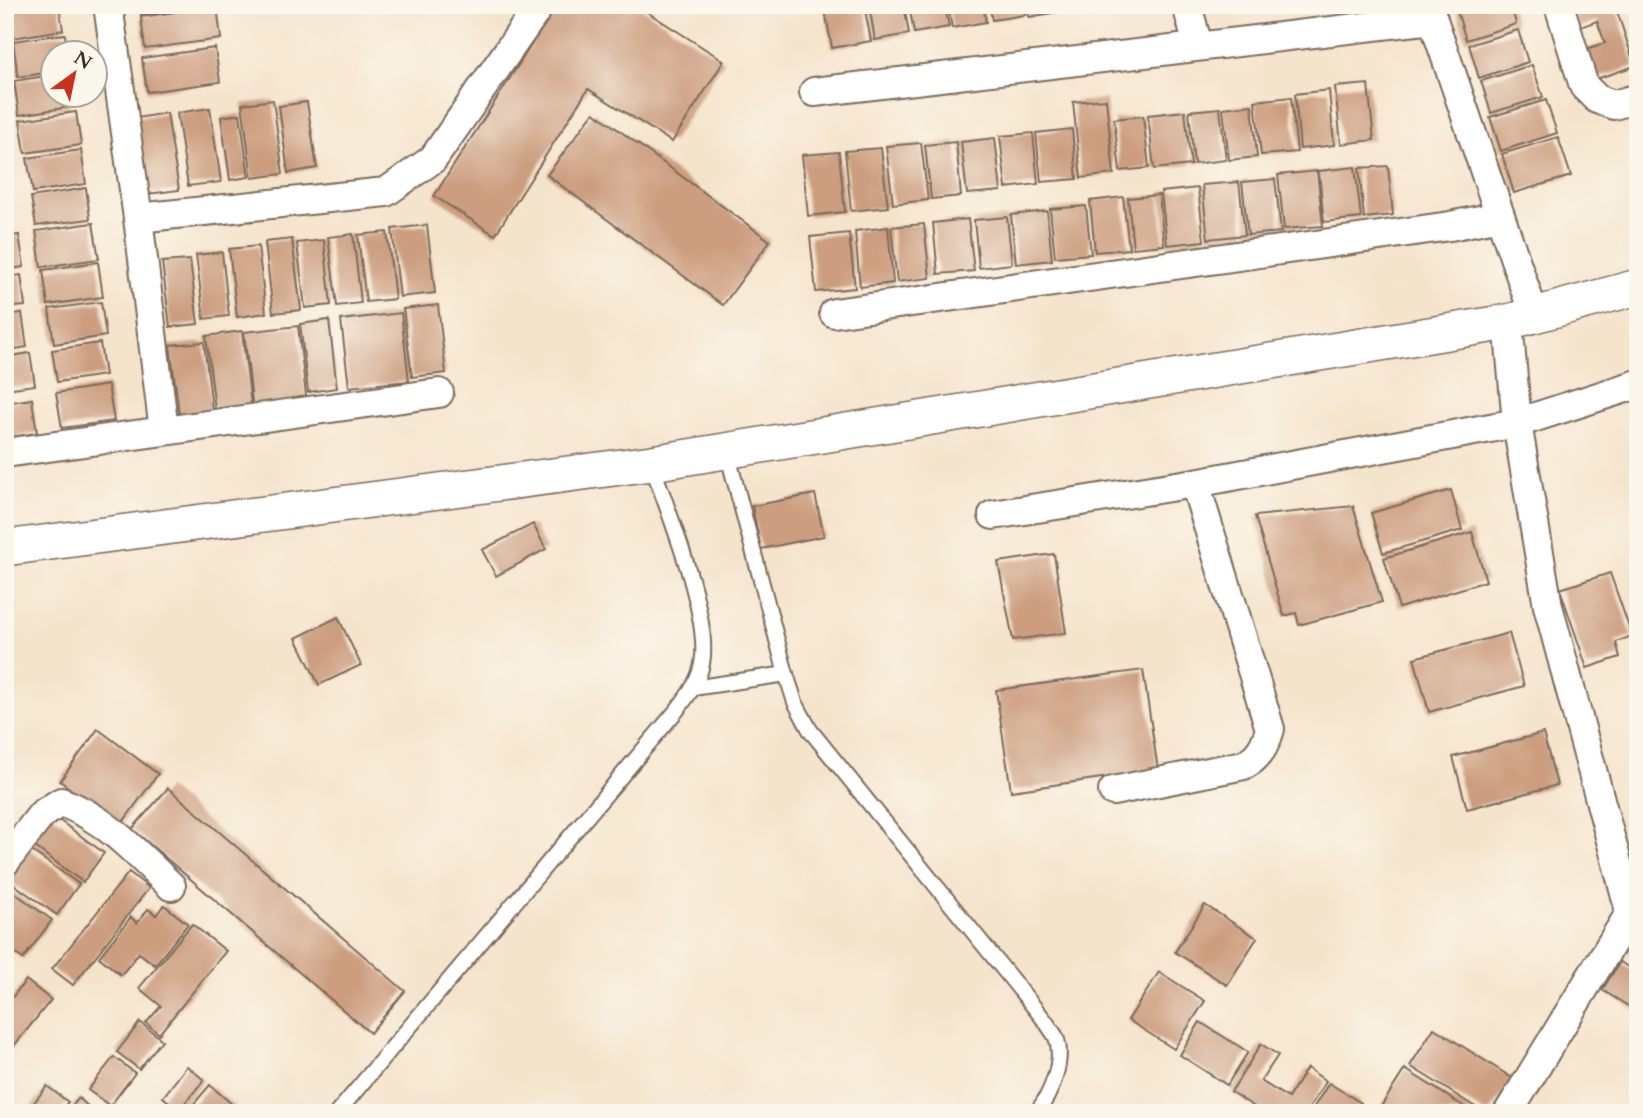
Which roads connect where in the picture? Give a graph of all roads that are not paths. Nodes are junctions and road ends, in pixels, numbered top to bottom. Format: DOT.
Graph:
graph roads {
  1 [pos="108,5"];
  2 [pos="540,5"];
  3 [pos="1187,5"];
  4 [pos="1559,5"];
  5 [pos="1430,12"];
  6 [pos="1198,46"];
  7 [pos="814,92"];
  8 [pos="1638,98"];
  9 [pos="1500,216"];
  10 [pos="138,218"];
  11 [pos="1638,287"];
  12 [pos="834,313"];
  13 [pos="1521,318"];
  14 [pos="1638,384"];
  15 [pos="439,393"];
  16 [pos="1517,423"];
  17 [pos="164,431"];
  18 [pos="727,451"];
  19 [pos="5,453"];
  20 [pos="652,463"];
  21 [pos="1195,483"];
  22 [pos="993,515"];
  23 [pos="5,548"];
  24 [pos="786,674"];
  25 [pos="693,688"];
  26 [pos="1113,791"];
  27 [pos="5,862"];
  28 [pos="171,887"];
  29 [pos="1634,906"];
  30 [pos="1518,1108"];
  31 [pos="337,1113"];
  32 [pos="1036,1113"];
  1 -- 10 [label="street"];
  2 -- 10 [label="street"];
  3 -- 6 [label="street"];
  4 -- 8 [label="street"];
  5 -- 6 [label="street"];
  5 -- 9 [label="street"];
  6 -- 7 [label="street"];
  9 -- 12 [label="street"];
  9 -- 13 [label="street"];
  10 -- 17 [label="street"];
  11 -- 13 [label="street"];
  13 -- 16 [label="street"];
  13 -- 18 [label="street"];
  14 -- 16 [label="street"];
  15 -- 17 [label="street"];
  16 -- 21 [label="street"];
  16 -- 29 [label="street"];
  17 -- 19 [label="street"];
  18 -- 20 [label="street"];
  18 -- 24 [label="lane"];
  20 -- 23 [label="street"];
  20 -- 25 [label="lane"];
  21 -- 22 [label="street"];
  21 -- 26 [label="street"];
  24 -- 25 [label="lane"];
  24 -- 32 [label="lane"];
  25 -- 31 [label="lane"];
  27 -- 28 [label="street"];
  29 -- 30 [label="street"];
}
